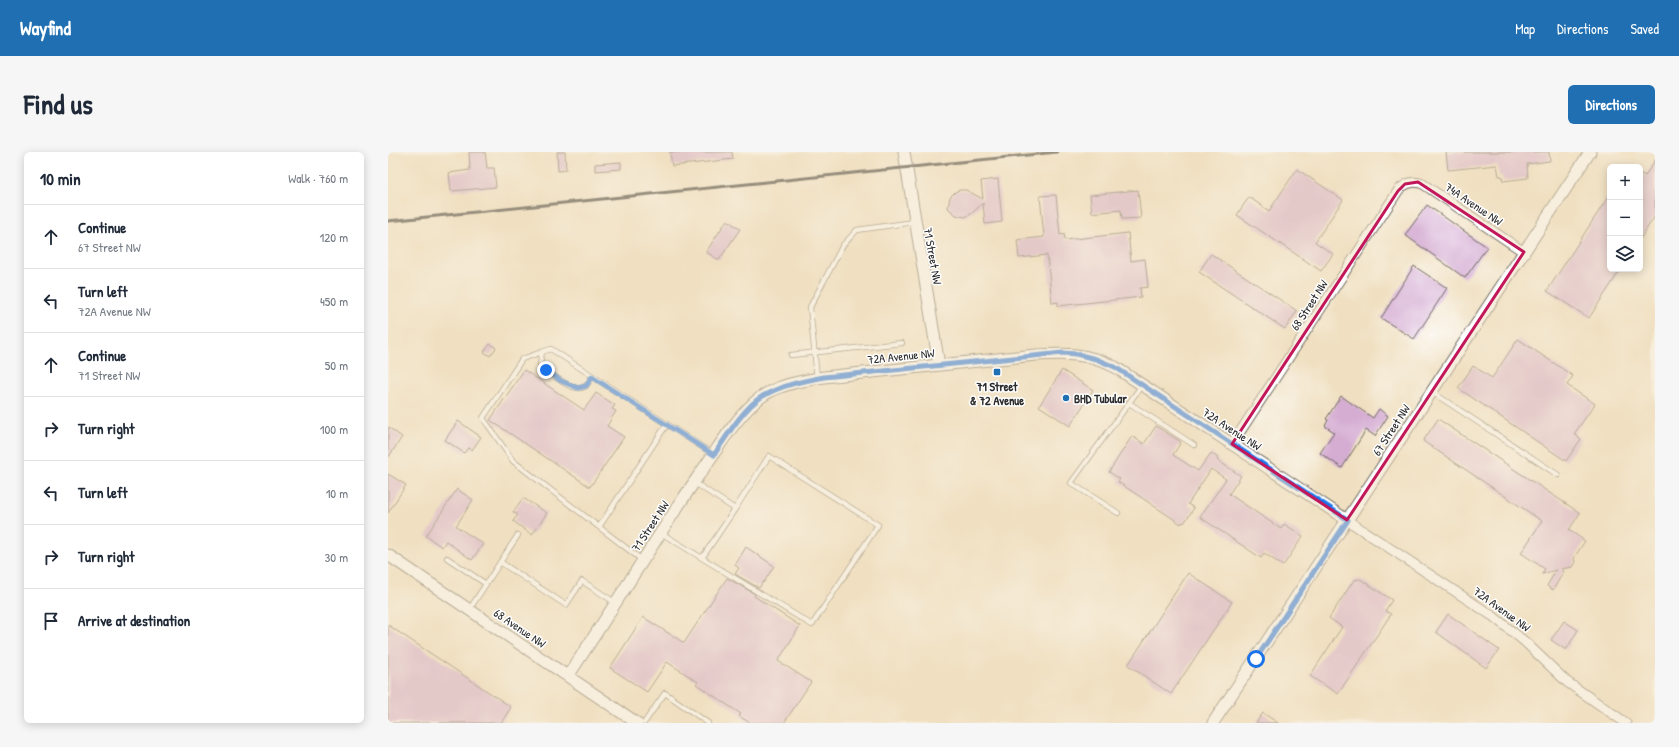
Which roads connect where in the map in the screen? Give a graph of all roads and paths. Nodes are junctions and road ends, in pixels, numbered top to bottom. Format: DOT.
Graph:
graph roads {
  1 [pos="904,152"];
  2 [pos="1590,152"];
  3 [pos="1409,182"];
  4 [pos="914,222"];
  5 [pos="1524,252"];
  6 [pos="902,343"];
  7 [pos="542,352"];
  8 [pos="815,353"];
  9 [pos="791,356"];
  10 [pos="938,365"];
  11 [pos="592,377"];
  12 [pos="817,378"];
  13 [pos="1142,385"];
  14 [pos="1432,392"];
  15 [pos="762,396"];
  16 [pos="1129,404"];
  17 [pos="667,424"];
  18 [pos="1232,444"];
  19 [pos="1194,445"];
  20 [pos="714,455"];
  21 [pos="1558,475"];
  22 [pos="694,483"];
  23 [pos="735,508"];
  24 [pos="1118,514"];
  25 [pos="1348,520"];
  26 [pos="599,527"];
  27 [pos="661,533"];
  28 [pos="518,535"];
  29 [pos="388,555"];
  30 [pos="447,558"];
  31 [pos="702,558"];
  32 [pos="644,561"];
  33 [pos="500,562"];
  34 [pos="486,584"];
  35 [pos="616,603"];
  36 [pos="469,610"];
  37 [pos="568,676"];
  38 [pos="637,723"];
  39 [pos="644,723"];
  40 [pos="708,723"];
  41 [pos="1213,723"];
  42 [pos="1626,723"];
  1 -- 4 [label="street, 71 Street NW"];
  2 -- 5 [label="street, 67 Street NW"];
  3 -- 5 [label="street, 74A Avenue NW"];
  3 -- 18 [label="street, 68 Street NW"];
  4 -- 8 [label="lane"];
  4 -- 10 [label="street, 71 Street NW"];
  5 -- 14 [label="street, 67 Street NW"];
  6 -- 8 [label="lane"];
  7 -- 11 [label="lane"];
  7 -- 11 [label="lane"];
  7 -- 26 [label="lane"];
  8 -- 9 [label="lane"];
  8 -- 12 [label="lane"];
  10 -- 12 [label="street, 72A Avenue NW"];
  10 -- 13 [label="street, 72A Avenue NW"];
  11 -- 17 [label="lane"];
  12 -- 15 [label="street, 72A Avenue NW"];
  13 -- 16 [label="lane"];
  13 -- 18 [label="street, 72A Avenue NW"];
  14 -- 21 [label="lane"];
  14 -- 25 [label="street, 67 Street NW"];
  15 -- 20 [label="street, 71 Street NW"];
  16 -- 19 [label="lane"];
  16 -- 24 [label="lane"];
  17 -- 20 [label="lane"];
  17 -- 26 [label="lane"];
  18 -- 25 [label="street, 72A Avenue NW"];
  20 -- 22 [label="street, 71 Street NW"];
  22 -- 23 [label="lane"];
  22 -- 27 [label="street, 71 Street NW"];
  23 -- 31 [label="lane"];
  23 -- 31 [label="lane"];
  25 -- 41 [label="street, 67 Street NW"];
  25 -- 42 [label="street, 72A Avenue NW"];
  26 -- 32 [label="lane"];
  27 -- 31 [label="lane"];
  27 -- 32 [label="street, 71 Street NW"];
  28 -- 33 [label="lane"];
  29 -- 36 [label="street, 68 Avenue NW"];
  30 -- 34 [label="lane"];
  32 -- 35 [label="street, 71 Street NW"];
  33 -- 34 [label="lane"];
  33 -- 35 [label="lane"];
  34 -- 36 [label="lane"];
  35 -- 37 [label="street, 71 Street NW"];
  36 -- 37 [label="street, 68 Avenue NW"];
  37 -- 38 [label="street, 68 Avenue NW"];
  39 -- 40 [label="lane"];
}
